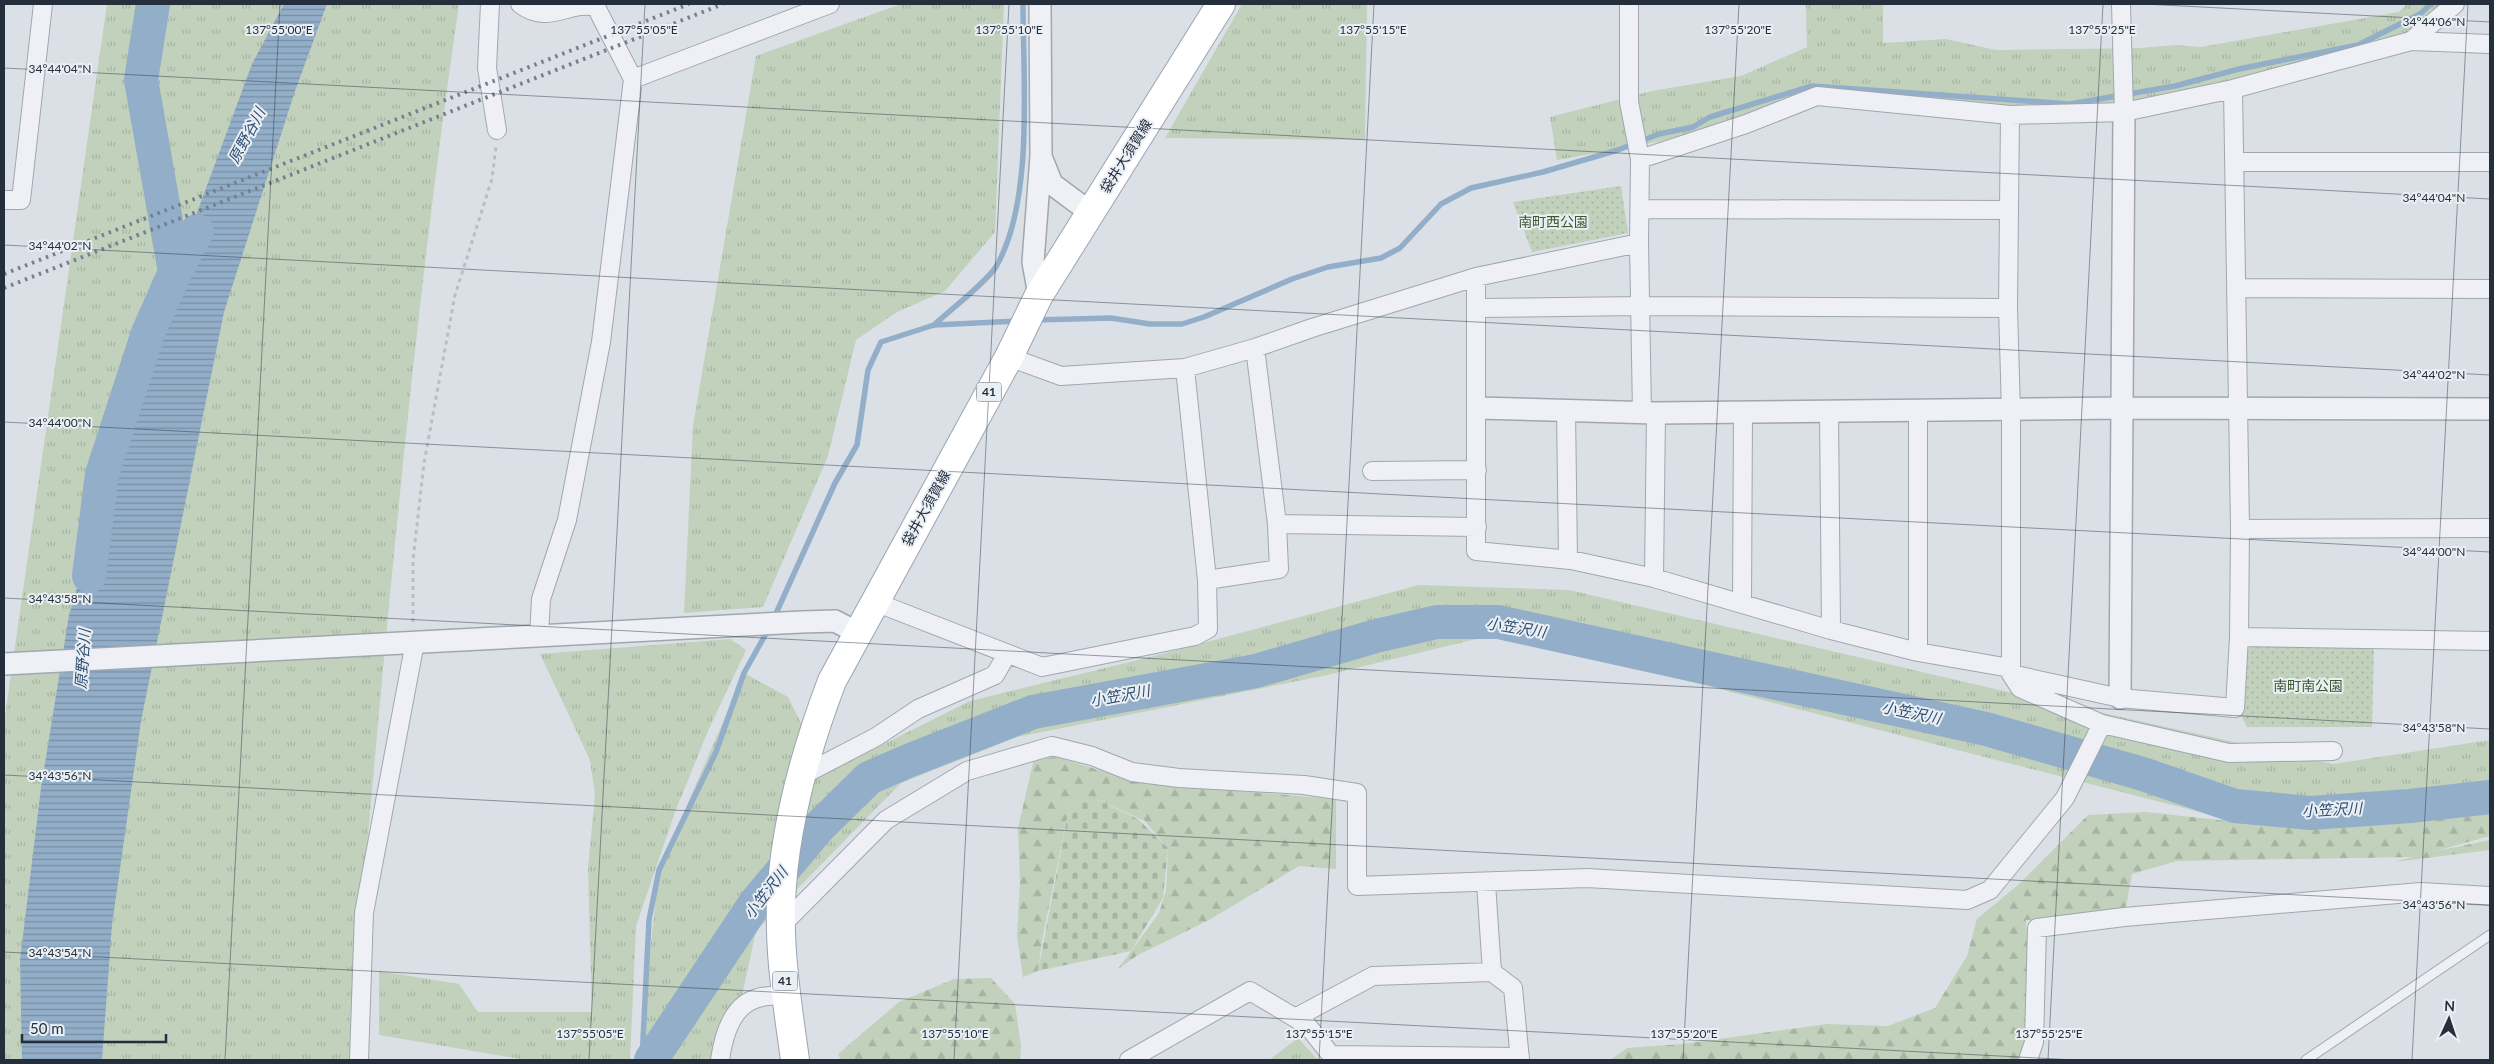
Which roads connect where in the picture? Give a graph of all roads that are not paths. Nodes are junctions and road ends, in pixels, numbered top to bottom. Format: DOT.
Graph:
graph roads {
  1 [pos="44,4"];
  2 [pos="490,4"];
  3 [pos="520,4"];
  4 [pos="830,4"];
  5 [pos="1040,4"];
  6 [pos="1221,4"];
  7 [pos="1629,4"];
  8 [pos="2121,4"];
  9 [pos="2455,4"];
  10 [pos="2411,41"];
  11 [pos="2490,44"];
  12 [pos="633,78"];
  13 [pos="2233,89"];
  14 [pos="2124,112"];
  15 [pos="2010,115"];
  16 [pos="497,130"];
  17 [pos="1041,156"];
  18 [pos="1640,159"];
  19 [pos="2236,162"];
  20 [pos="2490,162"];
  21 [pos="4,200"];
  22 [pos="1640,210"];
  23 [pos="2009,210"];
  24 [pos="1091,213"];
  25 [pos="1639,243"];
  26 [pos="1476,277"];
  27 [pos="2236,288"];
  28 [pos="2490,289"];
  29 [pos="1039,295"];
  30 [pos="1640,306"];
  31 [pos="1476,308"];
  32 [pos="2008,308"];
  33 [pos="1255,348"];
  34 [pos="1009,357"];
  35 [pos="1185,368"];
  36 [pos="1478,408"];
  37 [pos="2123,408"];
  38 [pos="2237,409"];
  39 [pos="2490,409"];
  40 [pos="1566,410"];
  41 [pos="1828,410"];
  42 [pos="1918,410"];
  43 [pos="2011,410"];
  44 [pos="1743,412"];
  45 [pos="1649,413"];
  46 [pos="1477,470"];
  47 [pos="1372,471"];
  48 [pos="1277,524"];
  49 [pos="1477,527"];
  50 [pos="2490,528"];
  51 [pos="2240,529"];
  52 [pos="1568,560"];
  53 [pos="1654,578"];
  54 [pos="1207,580"];
  55 [pos="875,602"];
  56 [pos="1742,604"];
  57 [pos="1831,630"];
  58 [pos="858,634"];
  59 [pos="539,636"];
  60 [pos="2239,636"];
  61 [pos="2490,641"];
  62 [pos="406,642"];
  63 [pos="1918,652"];
  64 [pos="1007,654"];
  65 [pos="4,664"];
  66 [pos="2010,671"];
  67 [pos="2120,698"];
  68 [pos="2102,724"];
  69 [pos="2333,751"];
  70 [pos="797,788"];
  71 [pos="1486,883"];
  72 [pos="2490,896"];
  73 [pos="781,913"];
  74 [pos="2490,935"];
  75 [pos="1492,972"];
  76 [pos="786,995"];
  77 [pos="1295,1018"];
  78 [pos="1520,1058"];
  79 [pos="359,1060"];
  80 [pos="720,1060"];
  81 [pos="795,1060"];
  82 [pos="1129,1060"];
  83 [pos="2028,1060"];
  84 [pos="2306,1060"];
  1 -- 21 [label="street"];
  2 -- 16 [label="street"];
  3 -- 12 [label="street"];
  4 -- 12 [label="street"];
  5 -- 17 [label="street"];
  6 -- 24 [label="main road, 袋井大須賀線 / 41"];
  7 -- 18 [label="street"];
  8 -- 14 [label="street"];
  9 -- 10 [label="street"];
  10 -- 11 [label="street"];
  10 -- 13 [label="street"];
  12 -- 59 [label="street"];
  13 -- 14 [label="street"];
  13 -- 19 [label="street"];
  14 -- 15 [label="street"];
  14 -- 37 [label="street"];
  15 -- 18 [label="street"];
  15 -- 23 [label="street"];
  17 -- 24 [label="street"];
  17 -- 29 [label="street"];
  18 -- 22 [label="street"];
  19 -- 20 [label="street"];
  19 -- 27 [label="street"];
  22 -- 23 [label="street"];
  22 -- 25 [label="street"];
  23 -- 32 [label="street"];
  24 -- 29 [label="main road, 袋井大須賀線 / 41"];
  25 -- 26 [label="street"];
  25 -- 30 [label="street"];
  26 -- 31 [label="street"];
  26 -- 33 [label="street"];
  27 -- 28 [label="street"];
  27 -- 38 [label="street"];
  29 -- 34 [label="main road, 袋井大須賀線 / 41"];
  30 -- 31 [label="street"];
  30 -- 32 [label="street"];
  30 -- 45 [label="street"];
  31 -- 36 [label="street"];
  32 -- 43 [label="street"];
  33 -- 35 [label="street"];
  33 -- 48 [label="street"];
  34 -- 35 [label="street"];
  34 -- 55 [label="main road, 袋井大須賀線 / 41"];
  35 -- 54 [label="street"];
  36 -- 40 [label="street"];
  36 -- 46 [label="street"];
  37 -- 38 [label="street"];
  37 -- 43 [label="street"];
  37 -- 67 [label="street"];
  38 -- 39 [label="street"];
  38 -- 51 [label="street"];
  40 -- 45 [label="street"];
  40 -- 52 [label="street"];
  41 -- 42 [label="street"];
  41 -- 44 [label="street"];
  41 -- 57 [label="street"];
  42 -- 43 [label="street"];
  42 -- 63 [label="street"];
  43 -- 66 [label="street"];
  44 -- 45 [label="street"];
  44 -- 56 [label="street"];
  45 -- 53 [label="street"];
  46 -- 47 [label="street"];
  46 -- 49 [label="street"];
  48 -- 49 [label="street"];
  48 -- 54 [label="street"];
  49 -- 52 [label="street"];
  50 -- 51 [label="street"];
  51 -- 60 [label="street"];
  52 -- 53 [label="street"];
  53 -- 56 [label="street"];
  54 -- 64 [label="street"];
  55 -- 58 [label="main road, 袋井大須賀線 / 41"];
  55 -- 64 [label="street"];
  56 -- 57 [label="street"];
  57 -- 63 [label="street"];
  58 -- 59 [label="street"];
  58 -- 70 [label="main road, 袋井大須賀線 / 41"];
  59 -- 62 [label="street"];
  60 -- 61 [label="street"];
  60 -- 67 [label="street"];
  62 -- 65 [label="street"];
  62 -- 79 [label="street"];
  63 -- 66 [label="street"];
  64 -- 70 [label="street"];
  66 -- 67 [label="street"];
  66 -- 68 [label="street"];
  68 -- 69 [label="street"];
  68 -- 71 [label="street"];
  70 -- 73 [label="main road, 袋井大須賀線 / 41"];
  71 -- 73 [label="street"];
  71 -- 75 [label="street"];
  72 -- 83 [label="street"];
  73 -- 76 [label="main road, 袋井大須賀線 / 41"];
  74 -- 84 [label="lane"];
  75 -- 77 [label="street"];
  75 -- 78 [label="street"];
  76 -- 80 [label="street"];
  76 -- 81 [label="main road, 袋井大須賀線 / 41"];
  77 -- 78 [label="street"];
  77 -- 82 [label="street"];
}
